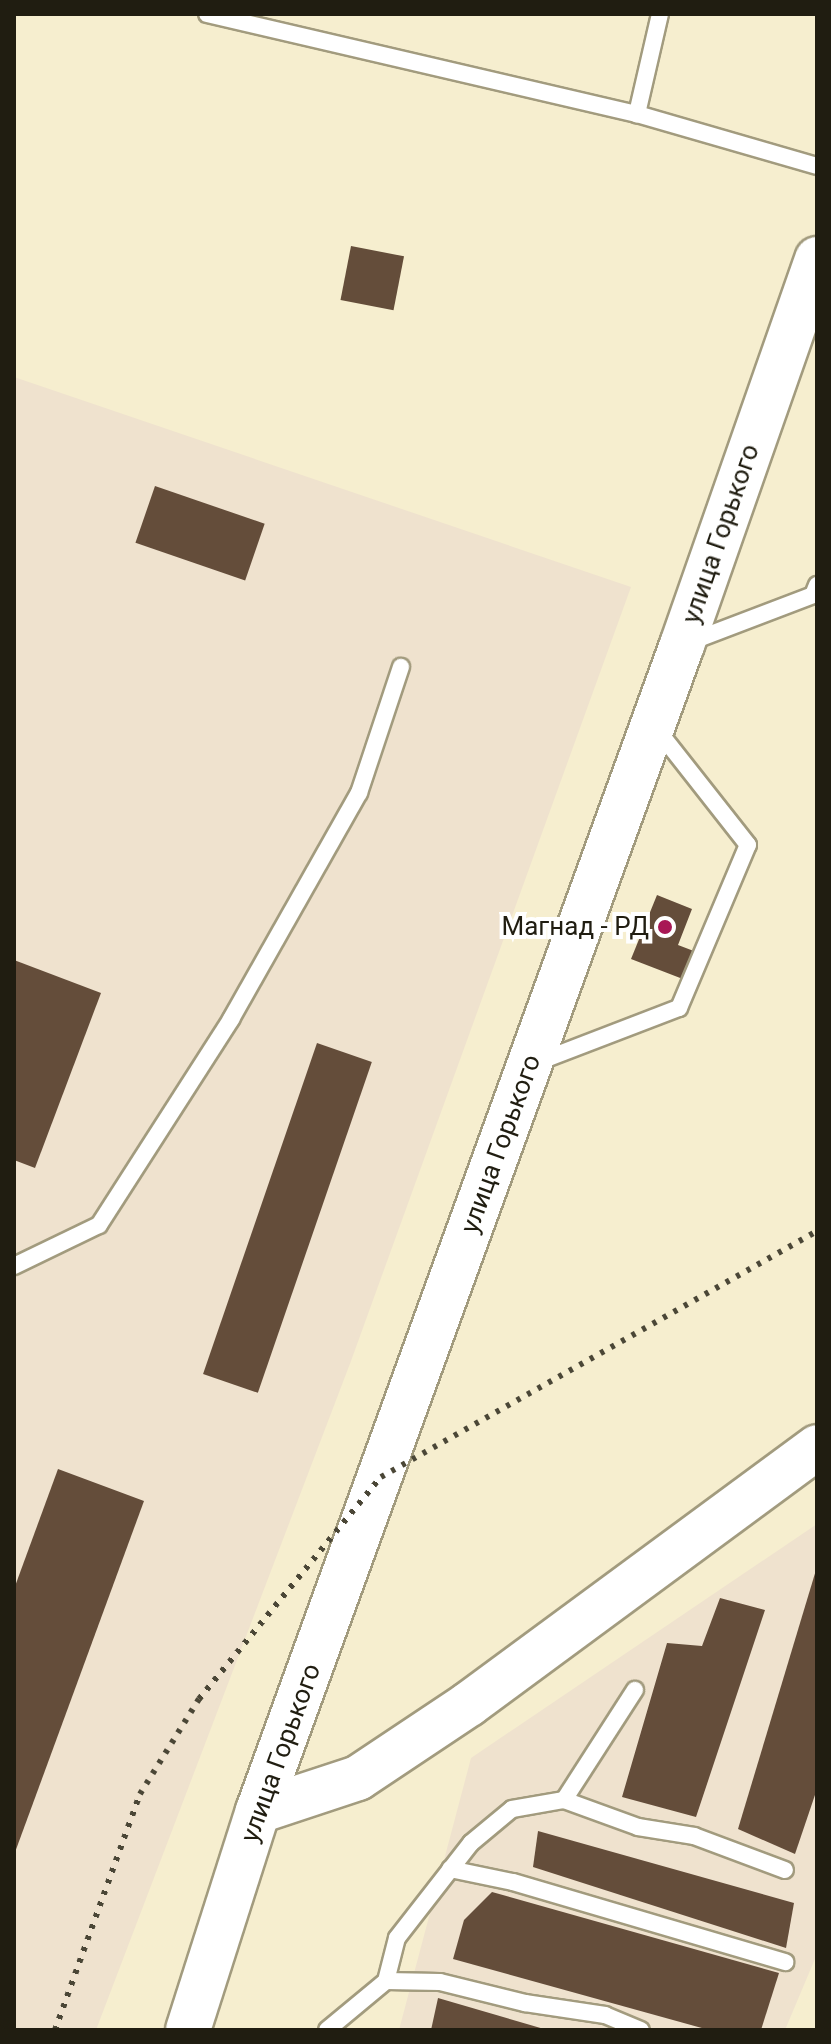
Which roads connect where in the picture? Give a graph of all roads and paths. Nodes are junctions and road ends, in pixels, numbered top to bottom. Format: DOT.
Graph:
graph roads {
  1 [pos="207,14"];
  2 [pos="660,14"];
  3 [pos="637,114"];
  4 [pos="817,166"];
  5 [pos="817,259"];
  6 [pos="812,312"];
  7 [pos="817,585"];
  8 [pos="682,645"];
  9 [pos="401,667"];
  10 [pos="653,724"];
  11 [pos="529,1065"];
  12 [pos="14,1266"];
  13 [pos="817,1447"];
  14 [pos="635,1690"];
  15 [pos="564,1800"];
  16 [pos="258,1811"];
  17 [pos="450,1869"];
  18 [pos="785,1870"];
  19 [pos="785,1962"];
  20 [pos="386,1981"];
  21 [pos="188,2030"];
  22 [pos="327,2030"];
  23 [pos="641,2030"];
  1 -- 3 [label="lane"];
  2 -- 3 [label="lane"];
  3 -- 4 [label="lane"];
  5 -- 6 [label="street, улица Горького"];
  6 -- 8 [label="street, улица Горького"];
  7 -- 8 [label="lane"];
  8 -- 10 [label="street, улица Горького"];
  9 -- 12 [label="lane"];
  10 -- 11 [label="street, улица Горького"];
  10 -- 11 [label="lane"];
  11 -- 16 [label="street, улица Горького"];
  13 -- 16 [label="street"];
  14 -- 15 [label="lane"];
  15 -- 17 [label="lane"];
  15 -- 18 [label="lane"];
  16 -- 21 [label="street, улица Горького"];
  17 -- 19 [label="lane"];
  17 -- 20 [label="lane"];
  20 -- 22 [label="lane"];
  20 -- 23 [label="lane"];
}
